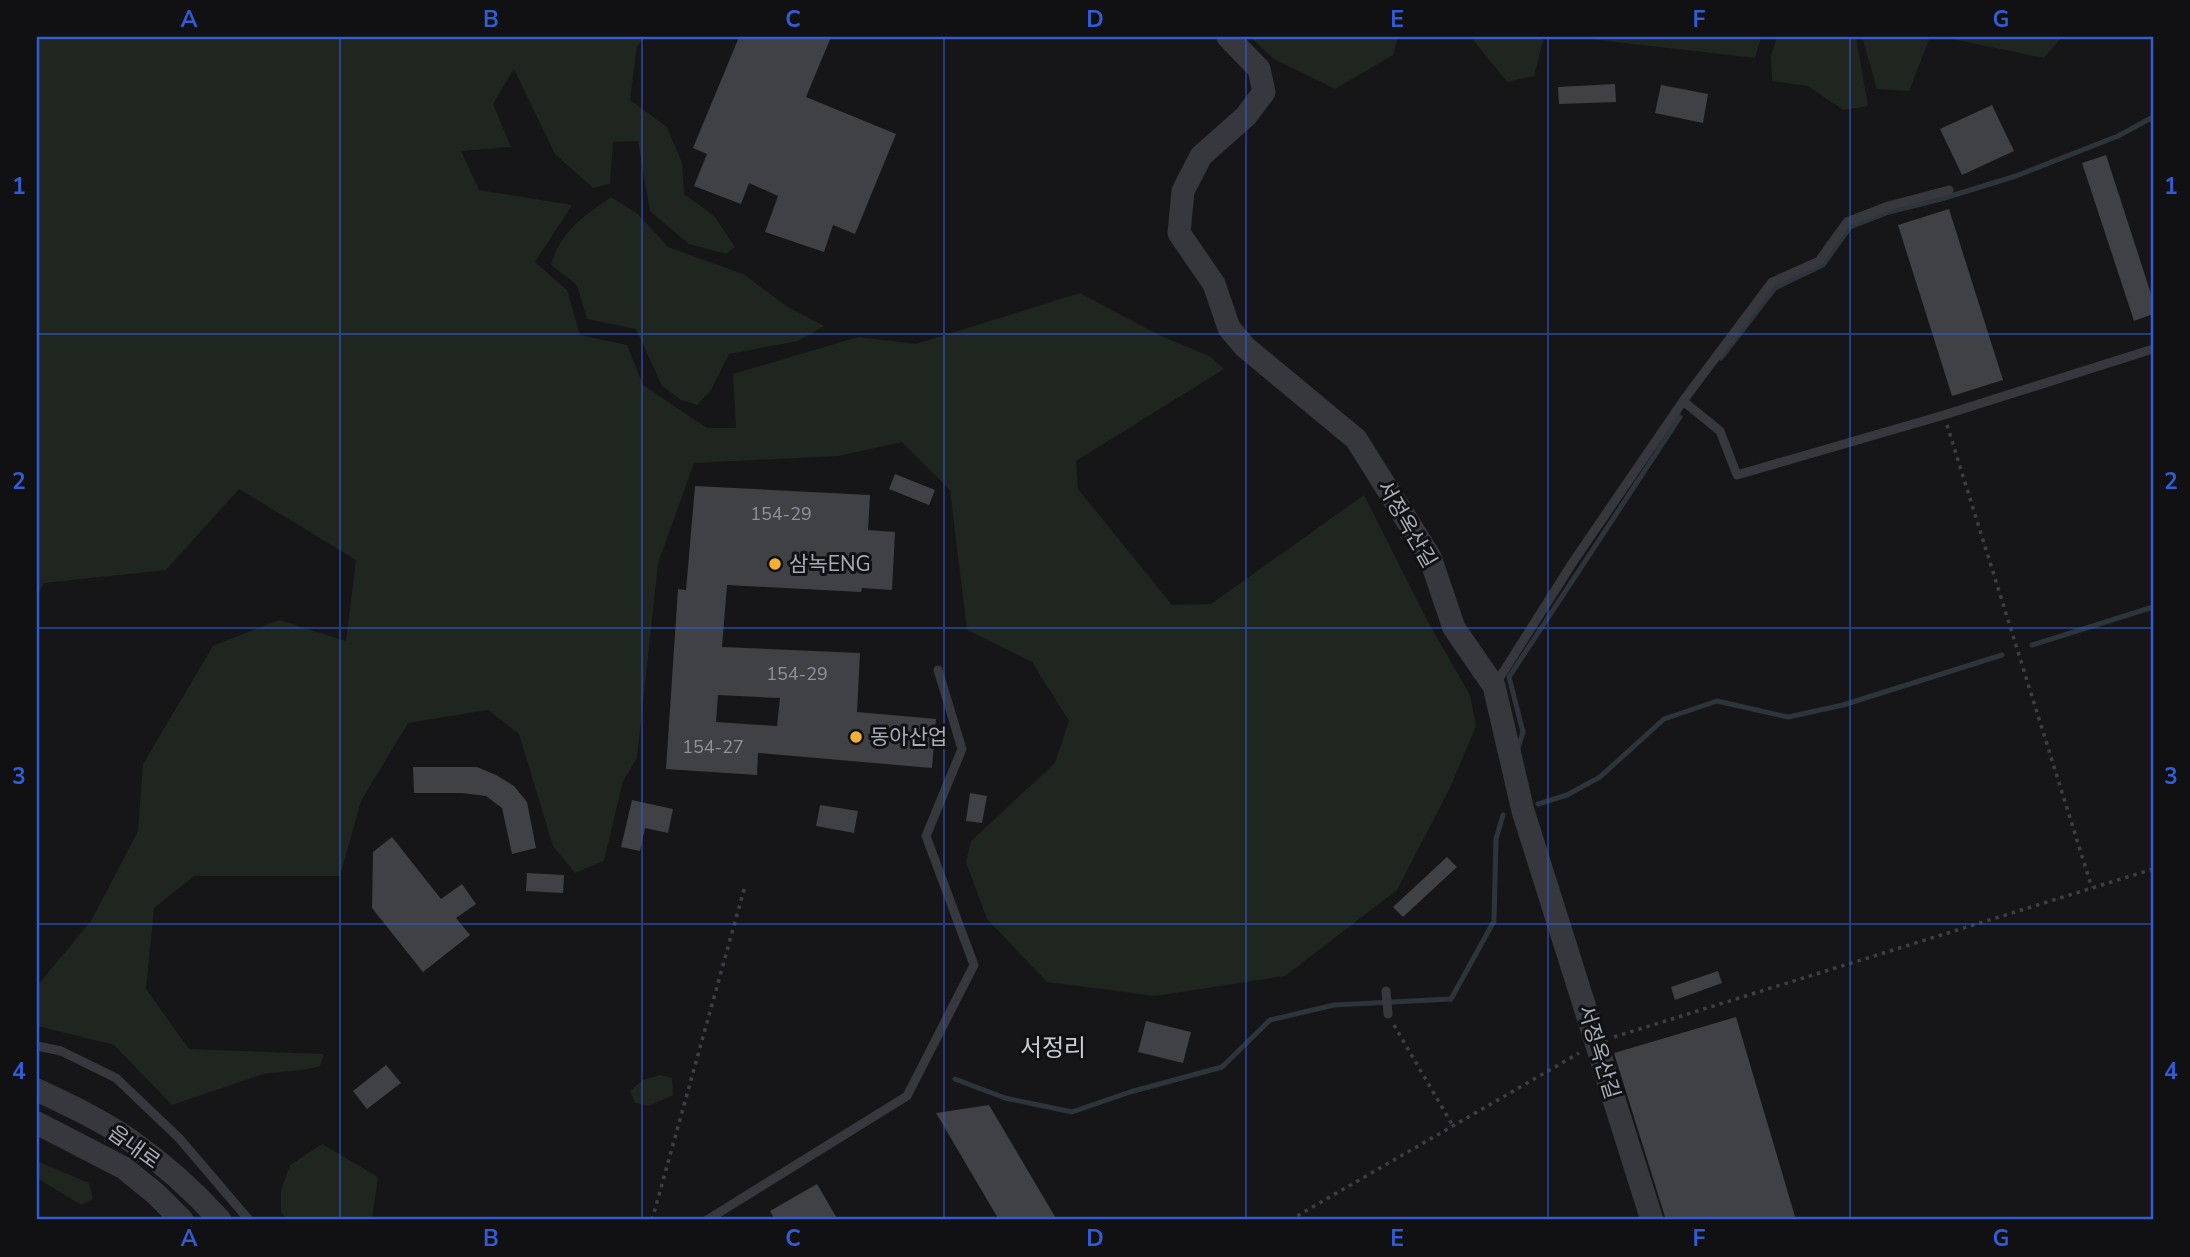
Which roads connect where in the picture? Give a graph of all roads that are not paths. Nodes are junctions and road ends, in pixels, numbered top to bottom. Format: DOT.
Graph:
graph roads {
  1 [pos="1228,37"];
  2 [pos="1949,190"];
  3 [pos="2153,349"];
  4 [pos="1683,401"];
  5 [pos="938,670"];
  6 [pos="1494,687"];
  7 [pos="1386,991"];
  8 [pos="1388,1014"];
  9 [pos="37,1046"];
  10 [pos="37,1090"];
  11 [pos="37,1124"];
  12 [pos="182,1220"];
  13 [pos="220,1220"];
  14 [pos="249,1220"];
  15 [pos="707,1220"];
  16 [pos="1652,1220"];
  1 -- 6 [label="street, 서정옥산길"];
  2 -- 4 [label="lane"];
  3 -- 4 [label="lane"];
  4 -- 6 [label="lane"];
  5 -- 15 [label="lane"];
  6 -- 16 [label="street, 서정옥산길"];
  7 -- 8 [label="lane"];
  9 -- 14 [label="lane"];
  10 -- 13 [label="street, 읍내로"];
  11 -- 12 [label="street, 읍내로"];
}
